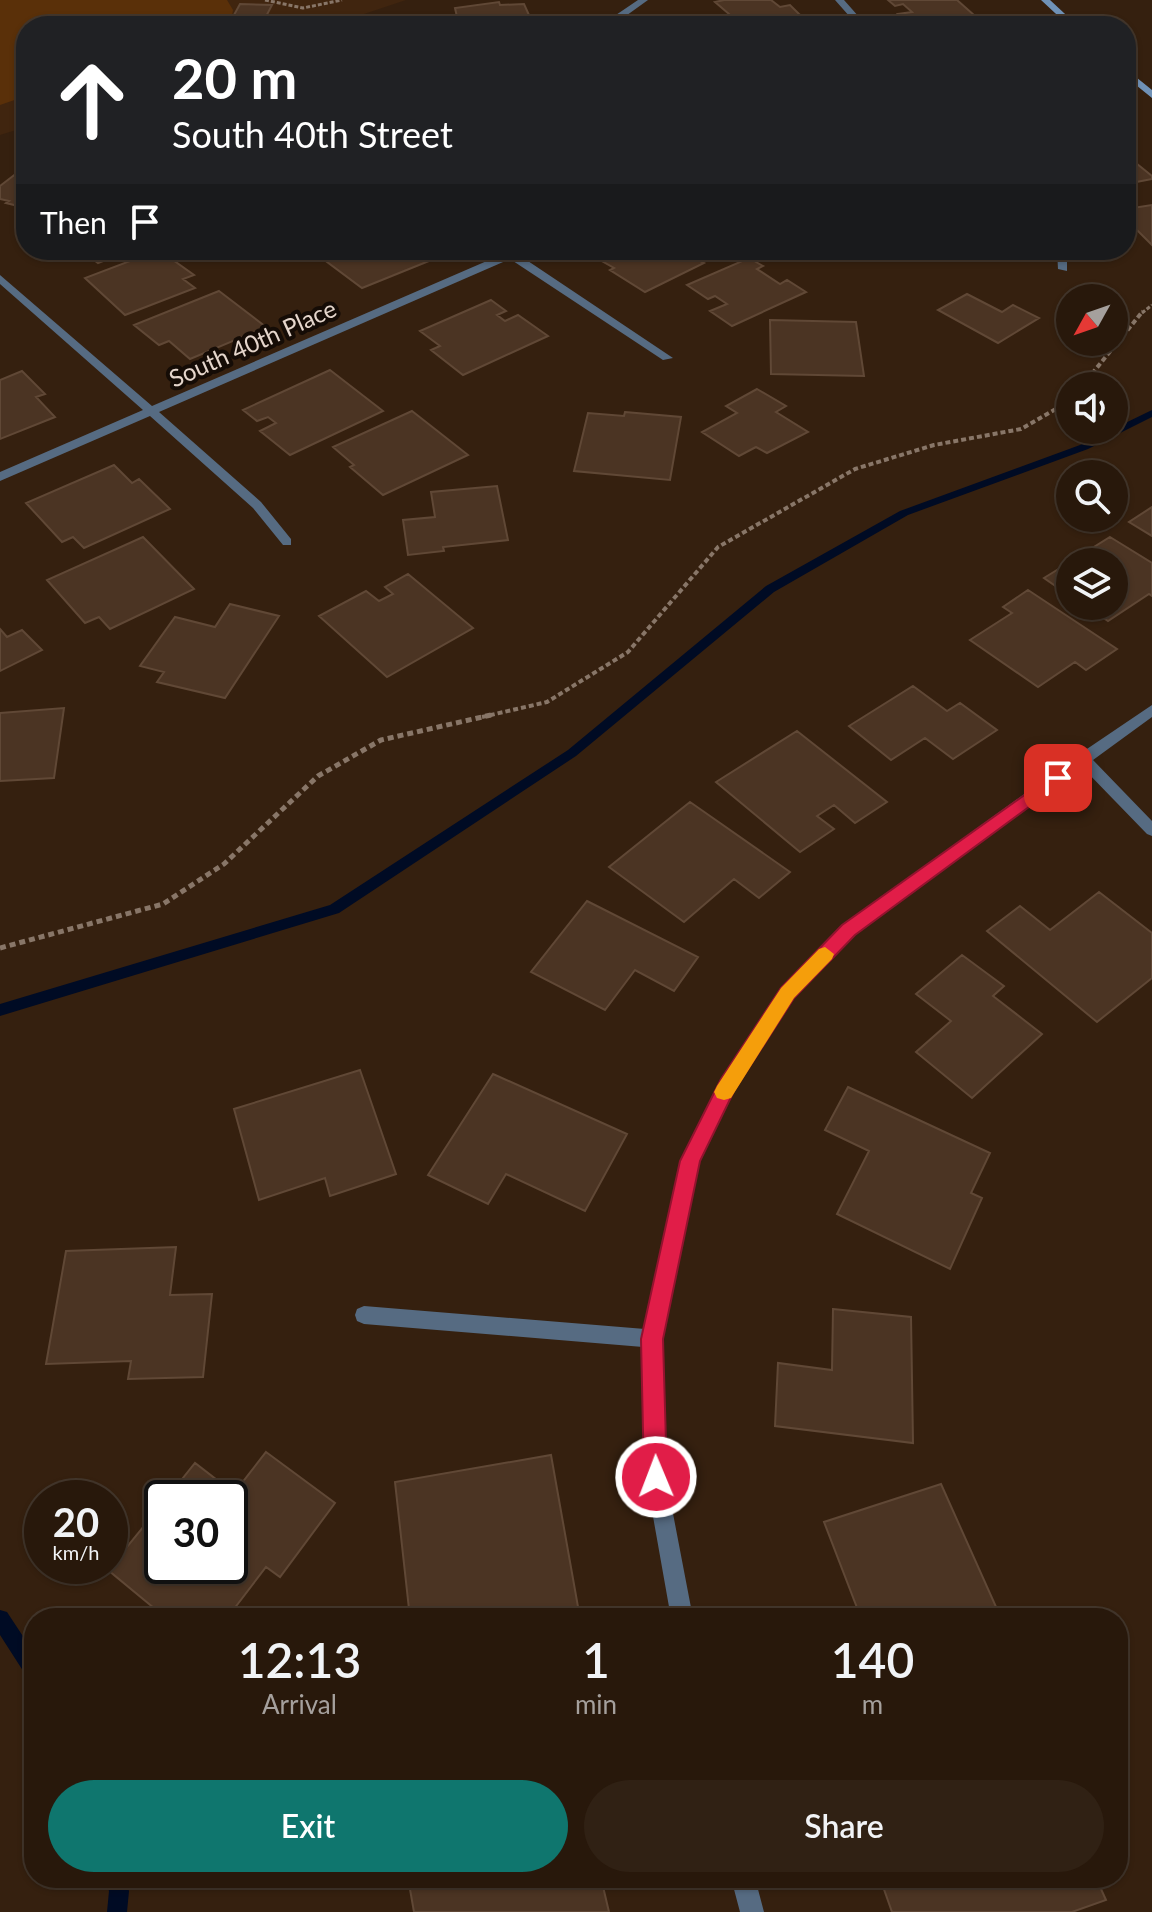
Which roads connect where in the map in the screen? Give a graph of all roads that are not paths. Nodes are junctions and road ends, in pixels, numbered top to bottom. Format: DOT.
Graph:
graph roads {
  1 [pos="644,0"];
  2 [pos="839,0"];
  3 [pos="1045,0"];
  4 [pos="620,16"];
  5 [pos="854,16"];
  6 [pos="1063,16"];
  7 [pos="1136,81"];
  8 [pos="1152,95"];
  9 [pos="495,260"];
  10 [pos="525,260"];
  11 [pos="1063,260"];
  12 [pos="1063,269"];
  13 [pos="0,278"];
  14 [pos="667,358"];
  15 [pos="153,412"];
  16 [pos="0,477"];
  17 [pos="287,542"];
  18 [pos="1152,710"];
  19 [pos="1083,759"];
  20 [pos="1152,830"];
  21 [pos="364,1315"];
  22 [pos="652,1339"];
  23 [pos="680,1608"];
  24 [pos="746,1888"];
  25 [pos="752,1912"];
  1 -- 4 [label="street"];
  2 -- 5 [label="street"];
  3 -- 6 [label="street"];
  7 -- 8 [label="street"];
  9 -- 15 [label="street, South 40th Place"];
  10 -- 14 [label="street"];
  11 -- 12 [label="street"];
  13 -- 15 [label="street"];
  15 -- 16 [label="street, South 40th Place"];
  15 -- 17 [label="street"];
  18 -- 19 [label="street"];
  19 -- 20 [label="street"];
  19 -- 22 [label="street"];
  21 -- 22 [label="street"];
  22 -- 23 [label="street"];
  24 -- 25 [label="street"];
}
